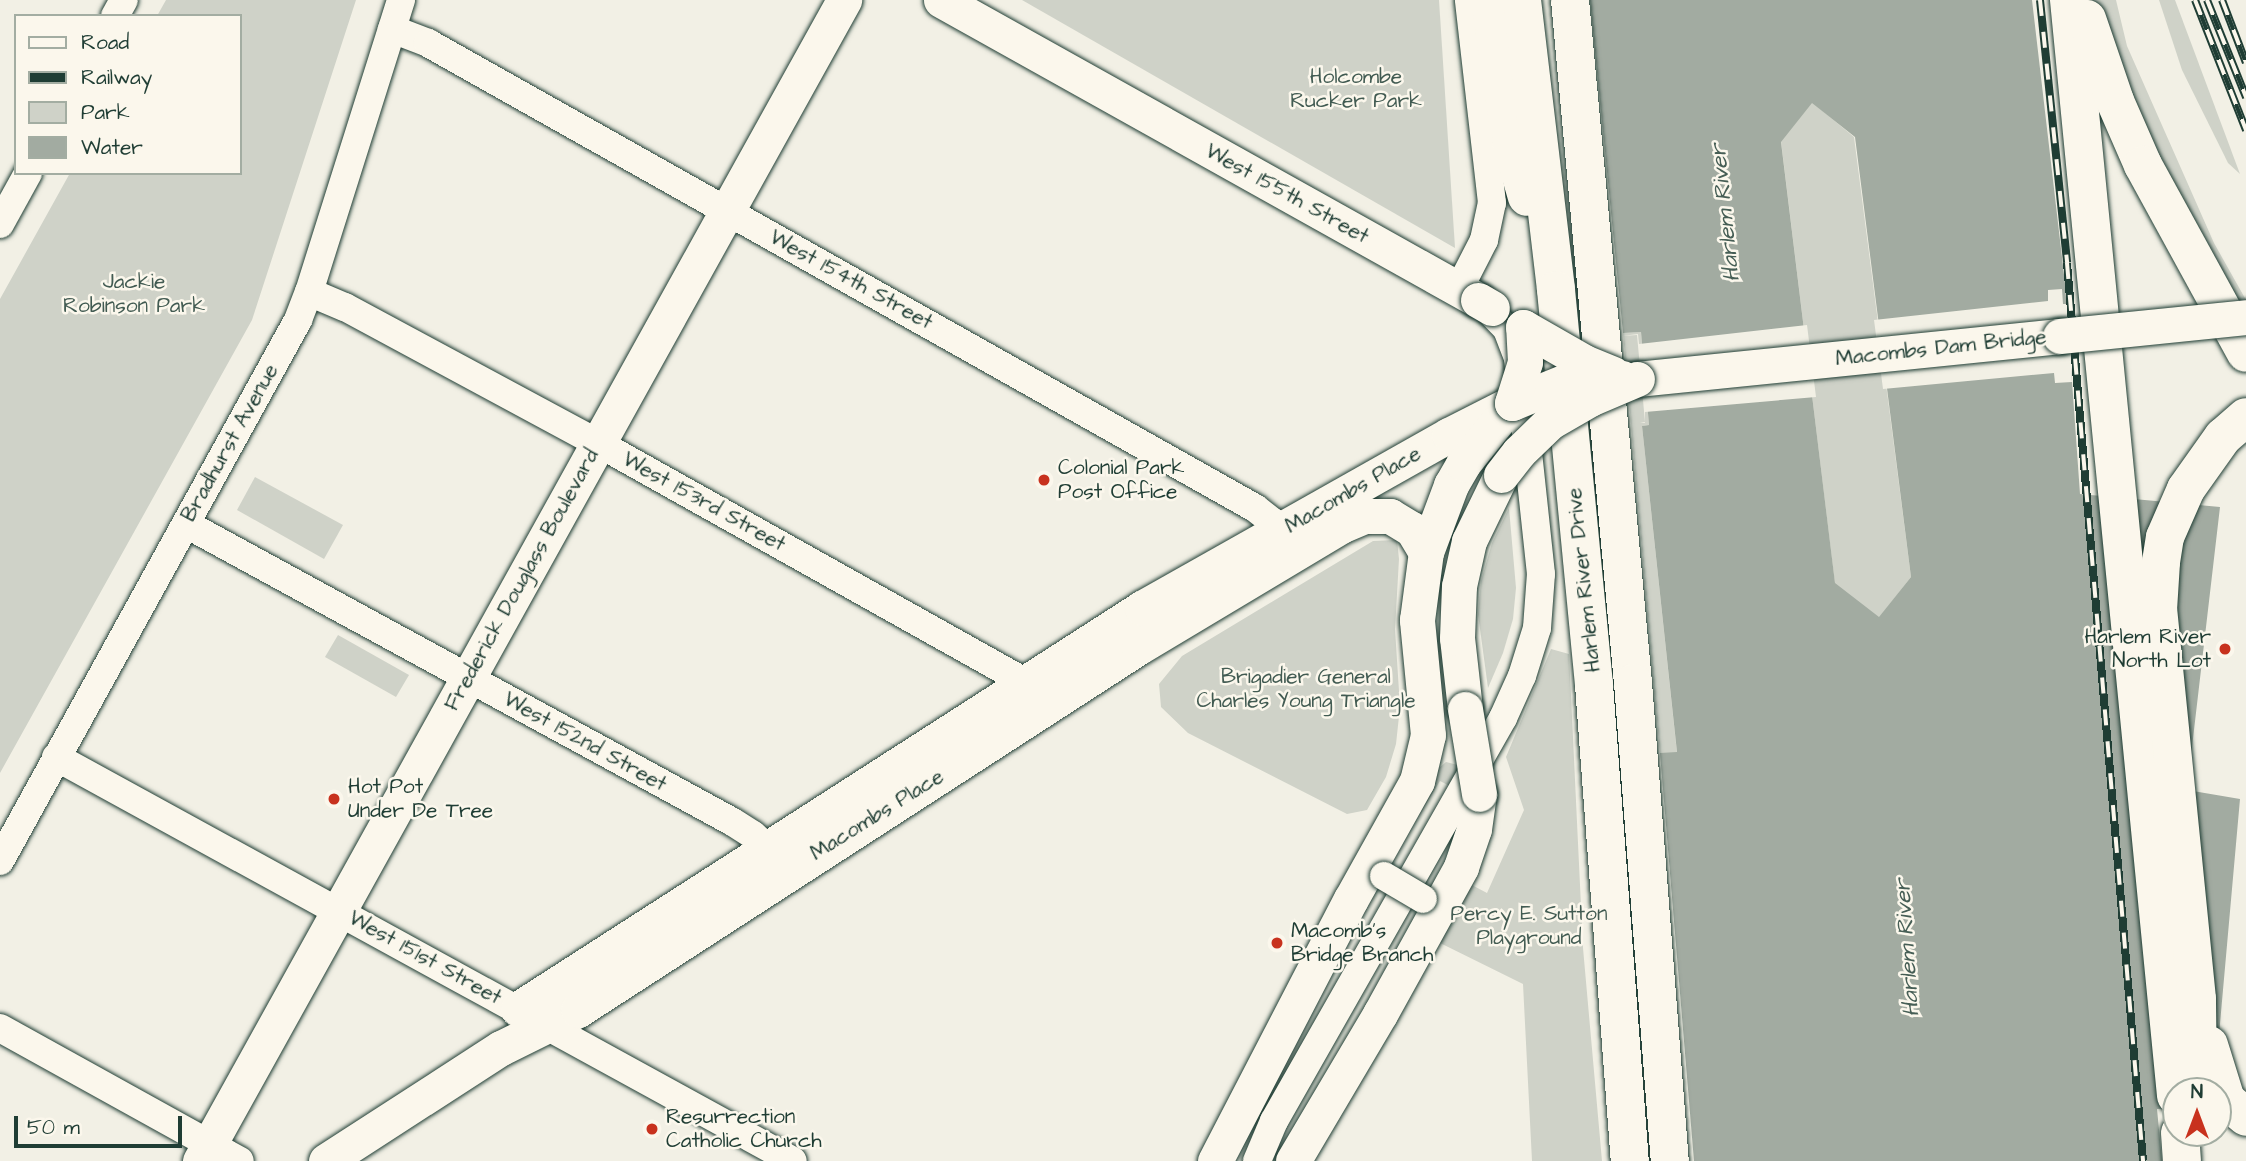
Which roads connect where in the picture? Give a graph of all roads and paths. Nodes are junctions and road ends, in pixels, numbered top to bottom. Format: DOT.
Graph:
graph roads {
  1 [pos="401,0"];
  2 [pos="844,0"];
  3 [pos="941,0"];
  4 [pos="948,0"];
  5 [pos="1469,0"];
  6 [pos="1490,0"];
  7 [pos="1522,0"];
  8 [pos="1570,0"];
  9 [pos="2070,0"];
  10 [pos="2082,0"];
  11 [pos="392,29"];
  12 [pos="27,175"];
  13 [pos="727,210"];
  14 [pos="0,224"];
  15 [pos="1460,287"];
  16 [pos="1556,290"];
  17 [pos="309,292"];
  18 [pos="2246,317"];
  19 [pos="1523,327"];
  20 [pos="2246,353"];
  21 [pos="1565,369"];
  22 [pos="1637,379"];
  23 [pos="1501,413"];
  24 [pos="2246,417"];
  25 [pos="598,443"];
  26 [pos="1501,475"];
  27 [pos="186,524"];
  28 [pos="1289,541"];
  29 [pos="1426,552"];
  30 [pos="468,678"];
  31 [pos="1026,683"];
  32 [pos="1059,700"];
  33 [pos="56,757"];
  34 [pos="779,859"];
  35 [pos="0,860"];
  36 [pos="1376,872"];
  37 [pos="1432,903"];
  38 [pos="339,911"];
  39 [pos="2197,999"];
  40 [pos="532,1017"];
  41 [pos="0,1028"];
  42 [pos="2174,1077"];
  43 [pos="2198,1077"];
  44 [pos="2246,1117"];
  45 [pos="1274,1121"];
  46 [pos="1300,1151"];
  47 [pos="204,1152"];
  48 [pos="240,1161"];
  49 [pos="326,1161"];
  50 [pos="793,1161"];
  51 [pos="1215,1161"];
  52 [pos="1232,1161"];
  53 [pos="1257,1161"];
  54 [pos="1630,1161"];
  55 [pos="1670,1161"];
  1 -- 11 [label="street, Bradhurst Avenue"];
  2 -- 13 [label="main road, Frederick Douglass Boulevard"];
  3 -- 19 [label="main road, West 155th Street, bridge"];
  4 -- 15 [label="street"];
  5 -- 15 [label="street"];
  6 -- 16 [label="highway"];
  7 -- 16 [label="highway, Harlem River Drive"];
  8 -- 55 [label="highway, Harlem River Drive"];
  9 -- 42 [label="highway"];
  10 -- 20 [label="highway"];
  11 -- 13 [label="street, West 154th Street"];
  11 -- 17 [label="street, Bradhurst Avenue"];
  12 -- 14 [label="street"];
  13 -- 25 [label="main road, Frederick Douglass Boulevard"];
  13 -- 28 [label="street, West 154th Street"];
  15 -- 45 [label="street"];
  16 -- 54 [label="highway, Harlem River Drive"];
  17 -- 25 [label="street, West 153rd Street"];
  17 -- 27 [label="street, Bradhurst Avenue"];
  18 -- 22 [label="main road, Macombs Dam Bridge, bridge"];
  19 -- 21 [label="main road, West 155th Street, bridge"];
  19 -- 23 [label="main road, bridge"];
  21 -- 22 [label="main road, Macombs Place, bridge"];
  21 -- 23 [label="main road, Macombs Place, bridge"];
  21 -- 26 [label="main road, bridge"];
  22 -- 26 [label="main road, bridge"];
  23 -- 28 [label="main road, Macombs Place"];
  23 -- 29 [label="main road"];
  24 -- 39 [label="highway"];
  25 -- 30 [label="main road, Frederick Douglass Boulevard"];
  25 -- 31 [label="street, West 153rd Street"];
  26 -- 37 [label="main road, bridge"];
  27 -- 30 [label="street, West 152nd Street"];
  27 -- 33 [label="street, Bradhurst Avenue"];
  28 -- 29 [label="main road, Macombs Place"];
  28 -- 31 [label="main road, Macombs Place"];
  28 -- 32 [label="main road, Macombs Place"];
  29 -- 36 [label="main road"];
  30 -- 34 [label="street, West 152nd Street"];
  30 -- 38 [label="main road, Frederick Douglass Boulevard"];
  31 -- 32 [label="street, West 153rd Street"];
  31 -- 34 [label="main road, Macombs Place"];
  32 -- 34 [label="main road, Macombs Place"];
  33 -- 35 [label="street, Bradhurst Avenue"];
  33 -- 38 [label="street, West 151st Street"];
  34 -- 40 [label="main road, Macombs Place"];
  36 -- 37 [label="street, bridge"];
  36 -- 51 [label="main road"];
  37 -- 46 [label="main road"];
  38 -- 40 [label="street, West 151st Street"];
  38 -- 47 [label="main road, Frederick Douglass Boulevard"];
  39 -- 43 [label="highway"];
  39 -- 44 [label="highway"];
  40 -- 49 [label="main road, Macombs Place"];
  40 -- 50 [label="street, West 151st Street"];
  41 -- 47 [label="street"];
  45 -- 46 [label="street"];
  45 -- 52 [label="street"];
  45 -- 53 [label="street"];
  47 -- 48 [label="street"];
}
